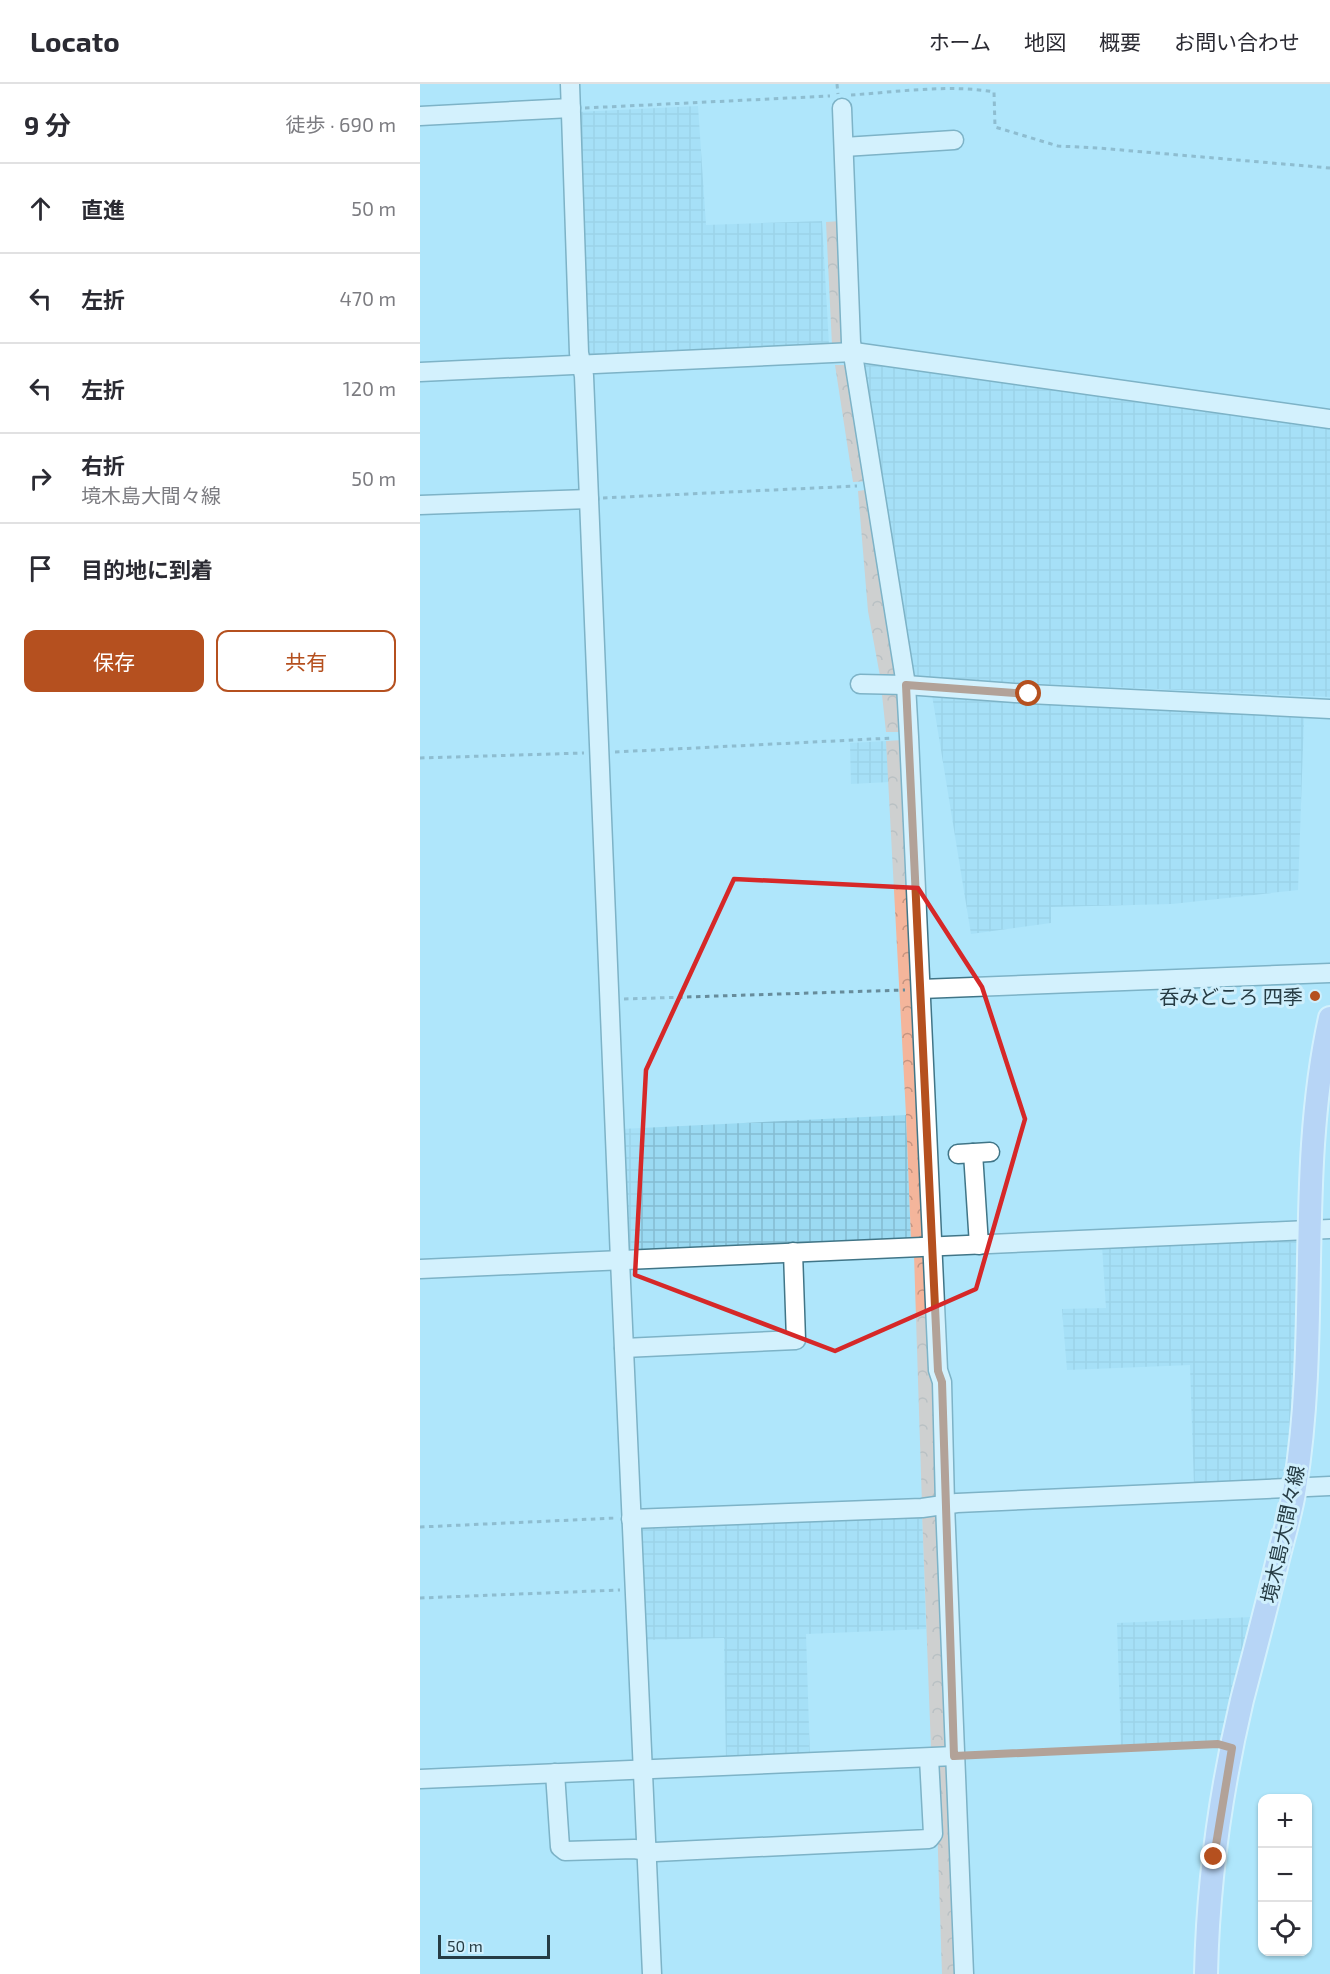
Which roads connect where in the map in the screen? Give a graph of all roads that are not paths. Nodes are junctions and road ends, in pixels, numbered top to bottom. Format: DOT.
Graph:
graph roads {
  1 [pos="570,84"];
  2 [pos="843,100"];
  3 [pos="571,108"];
  4 [pos="420,116"];
  5 [pos="954,140"];
  6 [pos="844,147"];
  7 [pos="854,352"];
  8 [pos="581,365"];
  9 [pos="420,372"];
  10 [pos="1330,419"];
  11 [pos="590,499"];
  12 [pos="420,505"];
  13 [pos="860,684"];
  14 [pos="906,685"];
  15 [pos="1330,709"];
  16 [pos="1330,973"];
  17 [pos="921,989"];
  18 [pos="1330,1018"];
  19 [pos="974,1153"];
  20 [pos="1320,1230"];
  21 [pos="979,1245"];
  22 [pos="933,1246"];
  23 [pos="793,1252"];
  24 [pos="620,1260"];
  25 [pos="420,1269"];
  26 [pos="624,1348"];
  27 [pos="1330,1486"];
  28 [pos="1295,1487"];
  29 [pos="945,1504"];
  30 [pos="631,1519"];
  31 [pos="954,1756"];
  32 [pos="929,1758"];
  33 [pos="642,1769"];
  34 [pos="555,1773"];
  35 [pos="420,1779"];
  36 [pos="645,1851"];
  37 [pos="651,1974"];
  38 [pos="964,1974"];
  39 [pos="1206,1974"];
  1 -- 3 [label="street"];
  2 -- 6 [label="street"];
  3 -- 4 [label="street"];
  3 -- 8 [label="street"];
  5 -- 6 [label="street"];
  6 -- 7 [label="street"];
  7 -- 8 [label="street"];
  7 -- 10 [label="street"];
  7 -- 14 [label="street"];
  8 -- 9 [label="street"];
  8 -- 11 [label="street"];
  11 -- 12 [label="street"];
  11 -- 24 [label="street"];
  13 -- 14 [label="street"];
  14 -- 15 [label="street"];
  14 -- 17 [label="street"];
  16 -- 17 [label="street"];
  17 -- 22 [label="street"];
  18 -- 20 [label="main road, 境木島大間々線"];
  19 -- 21 [label="street"];
  20 -- 21 [label="street"];
  20 -- 28 [label="main road, 境木島大間々線"];
  21 -- 22 [label="street"];
  22 -- 23 [label="street"];
  22 -- 29 [label="street"];
  23 -- 24 [label="street"];
  23 -- 26 [label="street"];
  24 -- 25 [label="street"];
  24 -- 26 [label="street"];
  26 -- 30 [label="street"];
  27 -- 28 [label="street"];
  28 -- 29 [label="street"];
  28 -- 39 [label="main road, 境木島大間々線"];
  29 -- 30 [label="street"];
  29 -- 31 [label="street"];
  30 -- 33 [label="street"];
  31 -- 32 [label="street"];
  31 -- 38 [label="street"];
  32 -- 33 [label="street"];
  32 -- 36 [label="street"];
  33 -- 34 [label="street"];
  33 -- 36 [label="street"];
  34 -- 35 [label="street"];
  34 -- 36 [label="street"];
  36 -- 37 [label="street"];
}
